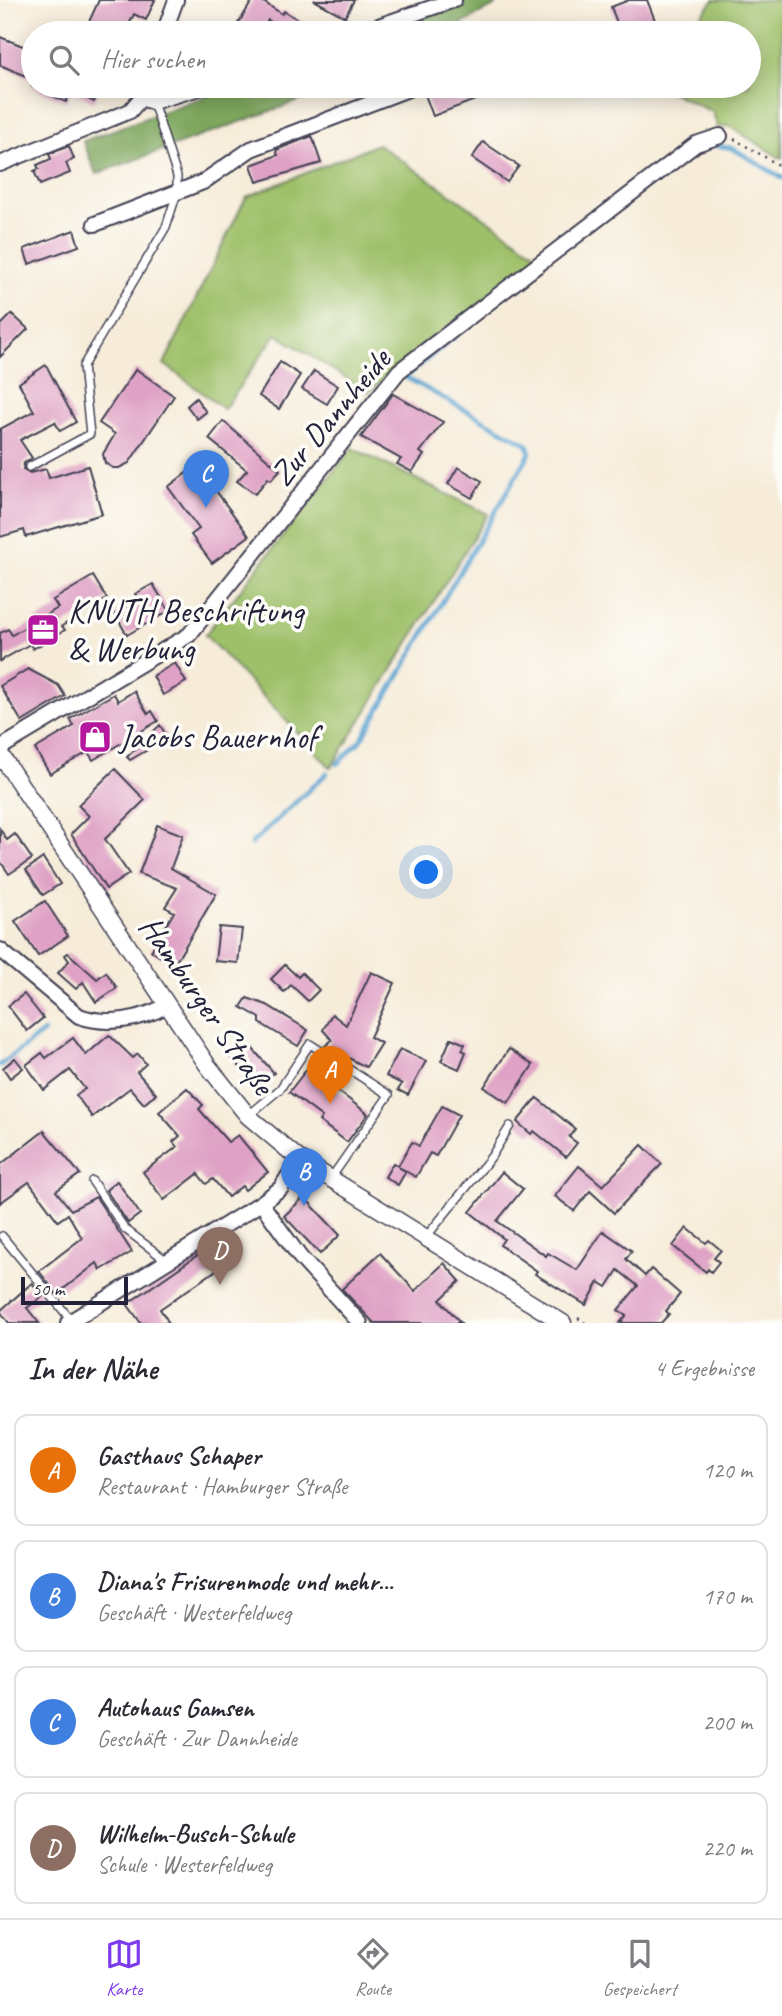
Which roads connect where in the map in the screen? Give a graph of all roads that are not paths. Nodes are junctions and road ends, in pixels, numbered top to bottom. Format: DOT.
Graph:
graph roads {
  1 [pos="176,0"];
  2 [pos="453,0"];
  3 [pos="168,21"];
  4 [pos="393,21"];
  5 [pos="144,98"];
  6 [pos="148,98"];
  7 [pos="385,98"];
  8 [pos="720,136"];
  9 [pos="0,164"];
  10 [pos="177,193"];
  11 [pos="95,224"];
  12 [pos="29,467"];
  13 [pos="0,751"];
  14 [pos="0,950"];
  15 [pos="167,1005"];
  16 [pos="247,1116"];
  17 [pos="510,1126"];
  18 [pos="299,1159"];
  19 [pos="331,1179"];
  20 [pos="92,1181"];
  21 [pos="261,1203"];
  22 [pos="2,1236"];
  23 [pos="426,1238"];
  24 [pos="167,1261"];
  25 [pos="70,1322"];
  26 [pos="360,1323"];
  27 [pos="563,1323"];
  1 -- 3 [label="street"];
  2 -- 4 [label="street"];
  5 -- 9 [label="street"];
  6 -- 10 [label="lane"];
  7 -- 10 [label="street"];
  8 -- 13 [label="street, Zur Dannheide"];
  10 -- 11 [label="street"];
  10 -- 12 [label="lane"];
  13 -- 15 [label="street, Hamburger Straße"];
  14 -- 15 [label="street"];
  15 -- 16 [label="street, Hamburger Straße"];
  16 -- 18 [label="street, Hamburger Straße"];
  16 -- 19 [label="lane"];
  17 -- 23 [label="lane"];
  18 -- 19 [label="street, Hamburger Straße"];
  18 -- 21 [label="street"];
  19 -- 23 [label="street, Hamburger Straße"];
  20 -- 24 [label="lane"];
  21 -- 24 [label="street"];
  21 -- 26 [label="street"];
  22 -- 25 [label="lane"];
  23 -- 27 [label="street, Hamburger Straße"];
  24 -- 25 [label="street"];
}
